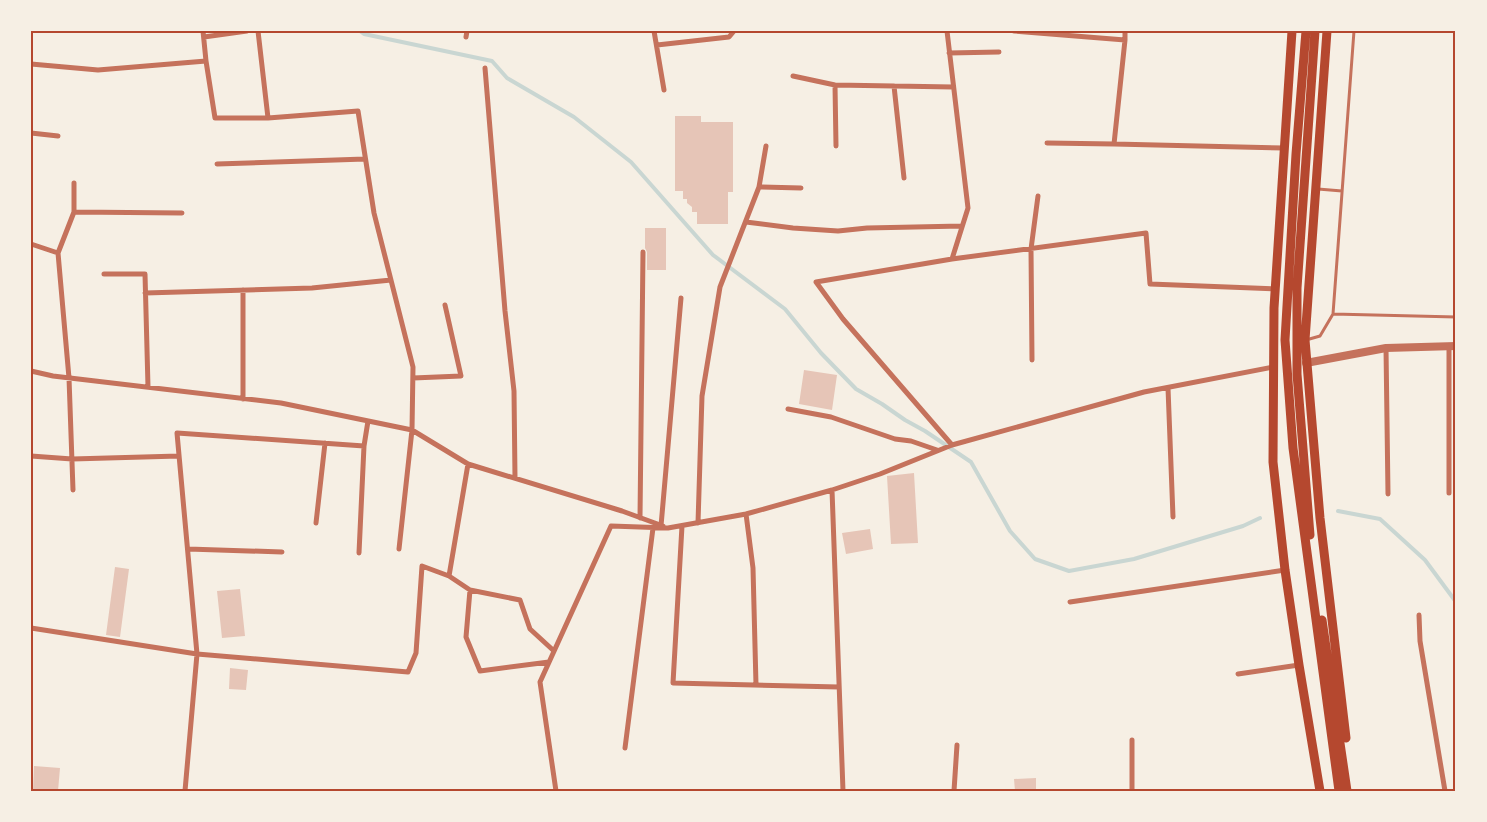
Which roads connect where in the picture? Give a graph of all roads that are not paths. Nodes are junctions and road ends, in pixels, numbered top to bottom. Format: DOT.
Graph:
graph roads {
  1 [pos="247,31"];
  2 [pos="258,31"];
  3 [pos="654,31"];
  4 [pos="734,31"];
  5 [pos="947,31"];
  6 [pos="1014,31"];
  7 [pos="1126,31"];
  8 [pos="1292,31"];
  9 [pos="1306,31"];
  10 [pos="1315,31"];
  11 [pos="1327,31"];
  12 [pos="1354,31"];
  13 [pos="1031,32"];
  14 [pos="204,34"];
  15 [pos="1082,34"];
  16 [pos="1125,40"];
  17 [pos="656,45"];
  18 [pos="999,52"];
  19 [pos="949,53"];
  20 [pos="206,61"];
  21 [pos="31,64"];
  22 [pos="485,68"];
  23 [pos="793,76"];
  24 [pos="835,85"];
  25 [pos="894,86"];
  26 [pos="953,87"];
  27 [pos="664,90"];
  28 [pos="268,118"];
  29 [pos="31,133"];
  30 [pos="58,136"];
  31 [pos="1047,143"];
  32 [pos="1114,144"];
  33 [pos="766,146"];
  34 [pos="836,146"];
  35 [pos="1285,148"];
  36 [pos="365,159"];
  37 [pos="218,164"];
  38 [pos="904,178"];
  39 [pos="74,183"];
  40 [pos="759,187"];
  41 [pos="801,188"];
  42 [pos="1315,189"];
  43 [pos="1342,191"];
  44 [pos="1038,196"];
  45 [pos="74,212"];
  46 [pos="182,213"];
  47 [pos="746,222"];
  48 [pos="962,226"];
  49 [pos="31,244"];
  50 [pos="1031,249"];
  51 [pos="642,252"];
  52 [pos="58,253"];
  53 [pos="952,259"];
  54 [pos="104,274"];
  55 [pos="391,280"];
  56 [pos="1276,288"];
  57 [pos="243,290"];
  58 [pos="145,293"];
  59 [pos="681,298"];
  60 [pos="445,304"];
  61 [pos="1333,314"];
  62 [pos="1456,317"];
  63 [pos="1305,340"];
  64 [pos="1453,346"];
  65 [pos="1386,348"];
  66 [pos="1032,360"];
  67 [pos="1306,363"];
  68 [pos="1273,367"];
  69 [pos="31,371"];
  70 [pos="69,378"];
  71 [pos="413,378"];
  72 [pos="148,388"];
  73 [pos="1168,388"];
  74 [pos="243,398"];
  75 [pos="788,409"];
  76 [pos="368,421"];
  77 [pos="412,430"];
  78 [pos="324,443"];
  79 [pos="952,445"];
  80 [pos="364,446"];
  81 [pos="940,449"];
  82 [pos="31,456"];
  83 [pos="179,456"];
  84 [pos="72,458"];
  85 [pos="468,464"];
  86 [pos="515,478"];
  87 [pos="73,490"];
  88 [pos="832,490"];
  89 [pos="1449,493"];
  90 [pos="1388,494"];
  91 [pos="746,514"];
  92 [pos="1173,517"];
  93 [pos="640,518"];
  94 [pos="316,523"];
  95 [pos="698,523"];
  96 [pos="661,526"];
  97 [pos="682,526"];
  98 [pos="653,528"];
  99 [pos="668,528"];
  100 [pos="188,549"];
  101 [pos="399,549"];
  102 [pos="282,552"];
  103 [pos="359,553"];
  104 [pos="1285,570"];
  105 [pos="449,576"];
  106 [pos="470,590"];
  107 [pos="1070,602"];
  108 [pos="1419,615"];
  109 [pos="31,628"];
  110 [pos="554,651"];
  111 [pos="197,654"];
  112 [pos="549,662"];
  113 [pos="1298,665"];
  114 [pos="1238,674"];
  115 [pos="756,685"];
  116 [pos="839,687"];
  117 [pos="1132,740"];
  118 [pos="957,745"];
  119 [pos="625,748"];
  120 [pos="185,791"];
  121 [pos="556,791"];
  122 [pos="843,791"];
  123 [pos="954,791"];
  124 [pos="1132,791"];
  125 [pos="1320,791"];
  126 [pos="1339,791"];
  127 [pos="1347,791"];
  128 [pos="1353,791"];
  129 [pos="1445,791"];
  1 -- 14 [label="street"];
  2 -- 28 [label="street"];
  3 -- 17 [label="street"];
  4 -- 17 [label="street"];
  5 -- 19 [label="street"];
  6 -- 13 [label="street"];
  7 -- 16 [label="street"];
  8 -- 35 [label="main road"];
  9 -- 126 [label="main road"];
  10 -- 127 [label="main road"];
  11 -- 42 [label="main road"];
  12 -- 43 [label="lane"];
  13 -- 15 [label="street"];
  14 -- 20 [label="street"];
  15 -- 16 [label="street"];
  16 -- 32 [label="street"];
  17 -- 27 [label="street"];
  18 -- 19 [label="street"];
  19 -- 26 [label="street"];
  20 -- 21 [label="street"];
  20 -- 28 [label="street"];
  22 -- 86 [label="street"];
  23 -- 24 [label="street"];
  24 -- 25 [label="street"];
  24 -- 34 [label="street"];
  25 -- 26 [label="street"];
  25 -- 38 [label="street"];
  26 -- 48 [label="street"];
  28 -- 36 [label="street"];
  29 -- 30 [label="street"];
  31 -- 32 [label="street"];
  32 -- 35 [label="street"];
  33 -- 40 [label="street"];
  35 -- 56 [label="main road"];
  36 -- 37 [label="street"];
  36 -- 55 [label="street"];
  39 -- 45 [label="street"];
  40 -- 41 [label="street"];
  40 -- 47 [label="street"];
  42 -- 43 [label="lane"];
  42 -- 63 [label="main road"];
  43 -- 61 [label="lane"];
  44 -- 50 [label="street"];
  45 -- 46 [label="street"];
  45 -- 52 [label="street"];
  47 -- 48 [label="street"];
  47 -- 95 [label="street"];
  48 -- 53 [label="street"];
  49 -- 52 [label="street"];
  50 -- 53 [label="street"];
  50 -- 56 [label="street"];
  50 -- 66 [label="street"];
  51 -- 93 [label="street"];
  52 -- 70 [label="street"];
  53 -- 79 [label="street"];
  54 -- 58 [label="street"];
  55 -- 57 [label="street"];
  55 -- 71 [label="street"];
  56 -- 68 [label="main road"];
  57 -- 58 [label="street"];
  57 -- 74 [label="street"];
  58 -- 72 [label="street"];
  59 -- 96 [label="street"];
  60 -- 71 [label="street"];
  61 -- 62 [label="lane"];
  61 -- 63 [label="lane"];
  63 -- 67 [label="main road"];
  64 -- 65 [label="street"];
  64 -- 89 [label="street"];
  65 -- 67 [label="street"];
  65 -- 90 [label="street"];
  67 -- 68 [label="main road"];
  67 -- 128 [label="main road"];
  68 -- 73 [label="street"];
  68 -- 104 [label="main road"];
  69 -- 70 [label="street"];
  70 -- 72 [label="street"];
  70 -- 84 [label="street"];
  71 -- 77 [label="street"];
  72 -- 74 [label="street"];
  73 -- 79 [label="street"];
  73 -- 92 [label="street"];
  74 -- 76 [label="street"];
  75 -- 81 [label="street"];
  76 -- 77 [label="street"];
  76 -- 80 [label="street"];
  77 -- 85 [label="street"];
  77 -- 101 [label="street"];
  78 -- 80 [label="street"];
  78 -- 83 [label="street"];
  78 -- 94 [label="street"];
  79 -- 81 [label="street"];
  80 -- 103 [label="street"];
  81 -- 88 [label="street"];
  82 -- 84 [label="street"];
  83 -- 84 [label="street"];
  83 -- 100 [label="street"];
  84 -- 87 [label="street"];
  85 -- 86 [label="street"];
  85 -- 105 [label="street"];
  86 -- 93 [label="street"];
  88 -- 91 [label="street"];
  88 -- 116 [label="street"];
  91 -- 95 [label="street"];
  91 -- 115 [label="street"];
  93 -- 96 [label="street"];
  95 -- 97 [label="street"];
  96 -- 99 [label="street"];
  97 -- 99 [label="street"];
  97 -- 115 [label="street"];
  98 -- 99 [label="street"];
  98 -- 110 [label="street"];
  98 -- 119 [label="street"];
  100 -- 102 [label="street"];
  100 -- 111 [label="street"];
  104 -- 107 [label="street"];
  104 -- 113 [label="main road"];
  105 -- 106 [label="street"];
  105 -- 111 [label="street"];
  106 -- 110 [label="street"];
  106 -- 112 [label="street"];
  108 -- 129 [label="street"];
  109 -- 111 [label="street"];
  110 -- 112 [label="street"];
  111 -- 120 [label="street"];
  112 -- 121 [label="street"];
  113 -- 114 [label="street"];
  113 -- 125 [label="main road"];
  115 -- 116 [label="street"];
  116 -- 122 [label="street"];
  117 -- 124 [label="street"];
  118 -- 123 [label="street"];
}
